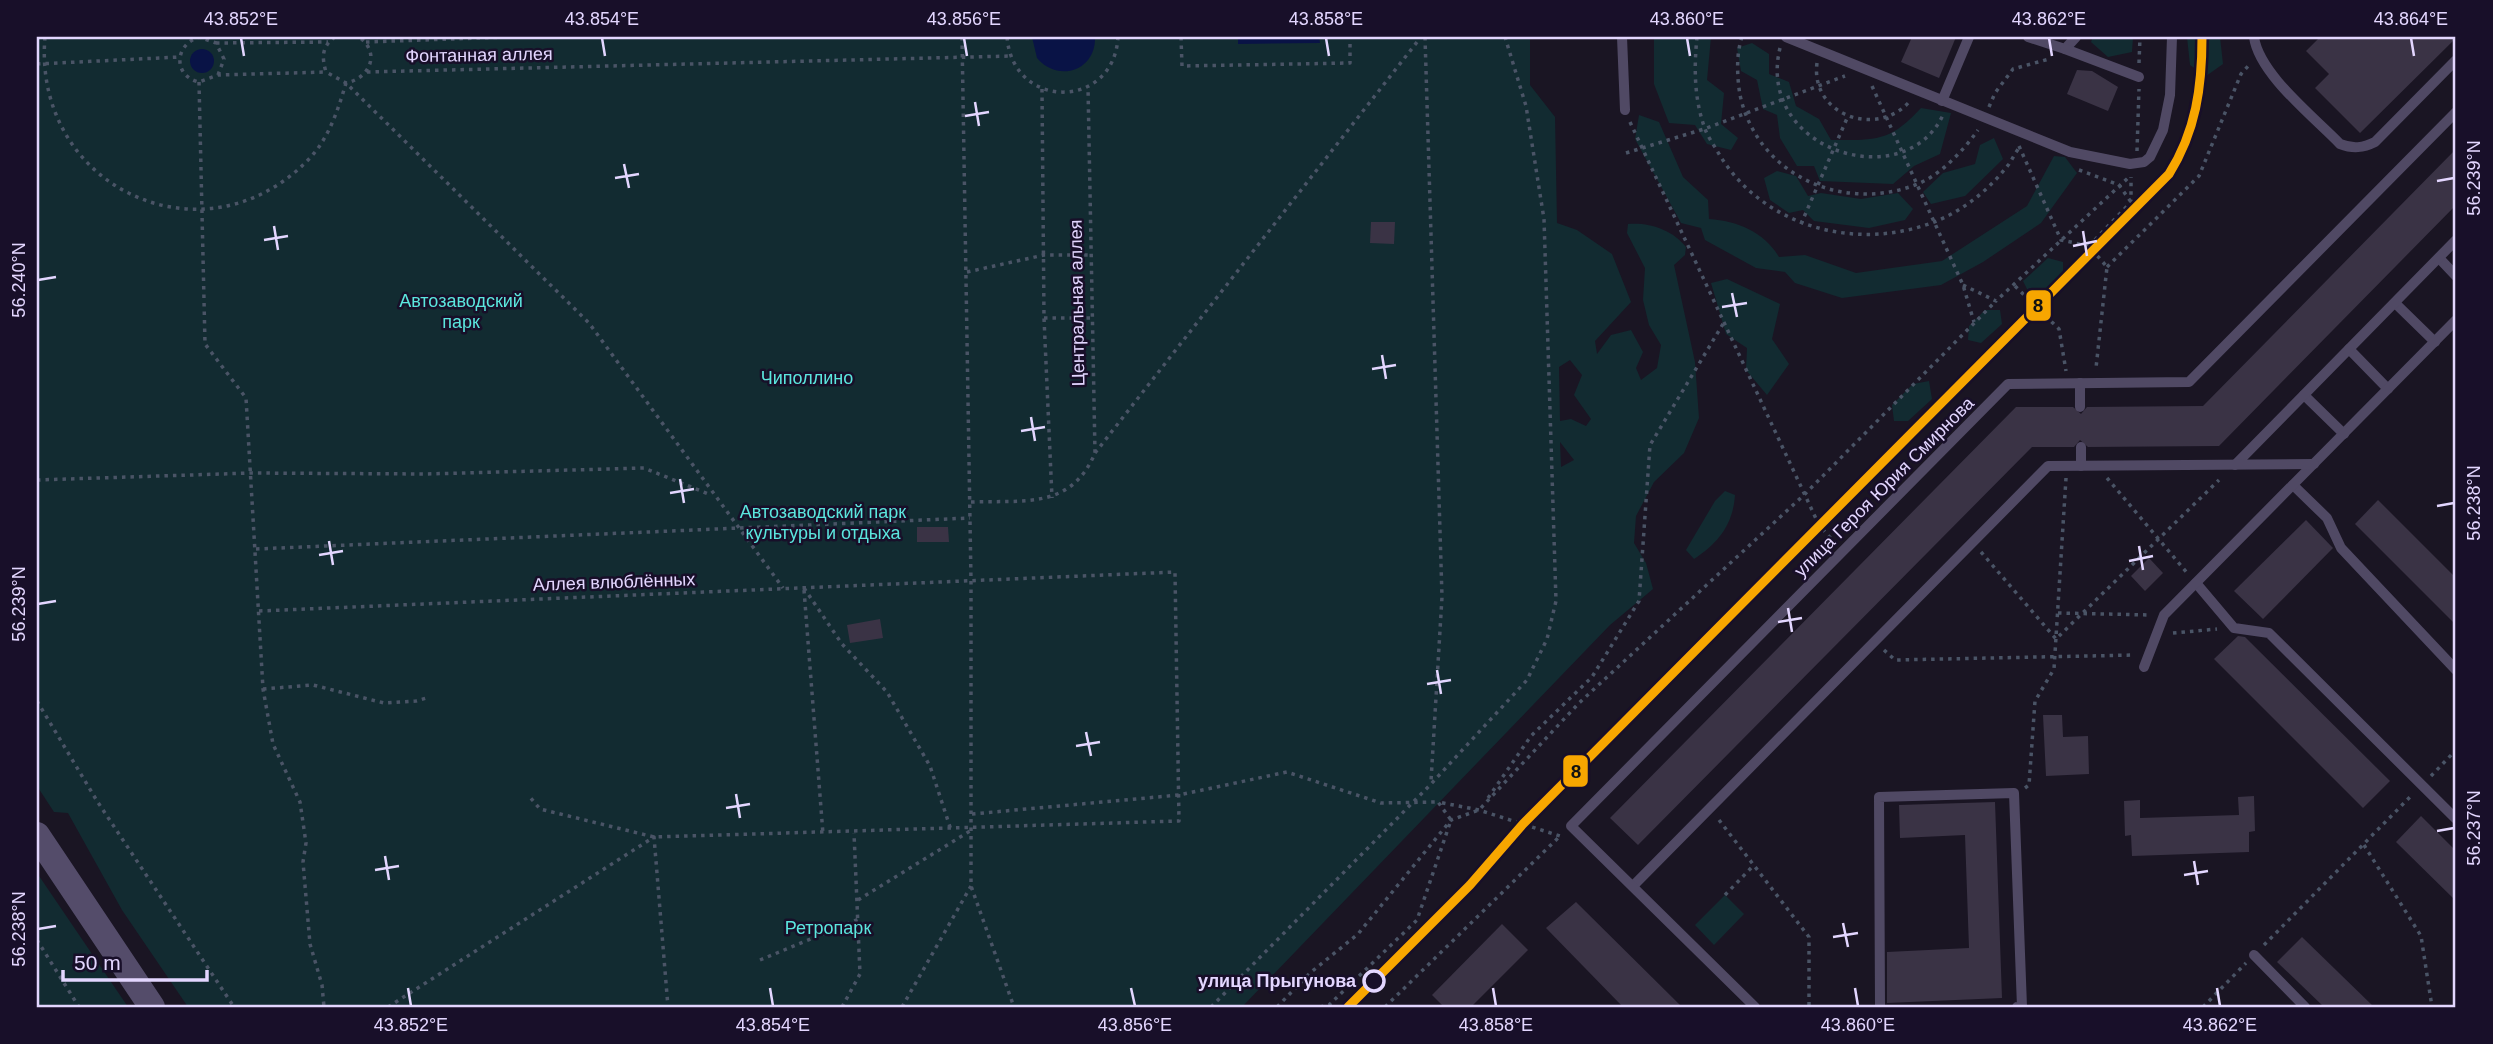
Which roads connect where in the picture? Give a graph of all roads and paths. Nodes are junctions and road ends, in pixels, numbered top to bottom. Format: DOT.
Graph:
graph roads {
  1 [pos="45,37"];
  2 [pos="199,37"];
  3 [pos="335,37"];
  4 [pos="359,37"];
  5 [pos="508,37"];
  6 [pos="962,37"];
  7 [pos="1007,37"];
  8 [pos="1118,37"];
  9 [pos="1181,37"];
  10 [pos="1350,37"];
  11 [pos="1423,37"];
  12 [pos="1504,37"];
  13 [pos="1622,37"];
  14 [pos="1697,37"];
  15 [pos="1742,37"];
  16 [pos="1969,37"];
  17 [pos="2028,37"];
  18 [pos="2076,37"];
  19 [pos="2172,37"];
  20 [pos="2254,37"];
  21 [pos="1784,41"];
  22 [pos="328,42"];
  23 [pos="366,42"];
  24 [pos="216,43"];
  25 [pos="2066,49"];
  26 [pos="1821,51"];
  27 [pos="2259,55"];
  28 [pos="179,57"];
  29 [pos="963,57"];
  30 [pos="1011,57"];
  31 [pos="2456,60"];
  32 [pos="37,64"];
  33 [pos="43,64"];
  34 [pos="1864,69"];
  35 [pos="326,72"];
  36 [pos="367,72"];
  37 [pos="218,75"];
  38 [pos="2139,78"];
  39 [pos="199,82"];
  40 [pos="346,83"];
  41 [pos="1818,86"];
  42 [pos="1088,87"];
  43 [pos="1042,89"];
  44 [pos="1914,90"];
  45 [pos="1783,99"];
  46 [pos="1945,102"];
  47 [pos="1625,110"];
  48 [pos="2456,112"];
  49 [pos="1745,113"];
  50 [pos="1849,116"];
  51 [pos="1886,118"];
  52 [pos="1985,118"];
  53 [pos="1704,129"];
  54 [pos="2024,135"];
  55 [pos="2018,146"];
  56 [pos="1641,148"];
  57 [pos="1901,150"];
  58 [pos="2031,151"];
  59 [pos="1833,152"];
  60 [pos="1626,153"];
  61 [pos="2069,166"];
  62 [pos="2132,176"];
  63 [pos="1917,184"];
  64 [pos="1817,187"];
  65 [pos="2130,202"];
  66 [pos="201,209"];
  67 [pos="1934,222"];
  68 [pos="1801,224"];
  69 [pos="2061,240"];
  70 [pos="2456,240"];
  71 [pos="2089,246"];
  72 [pos="1044,255"];
  73 [pos="1090,255"];
  74 [pos="2439,258"];
  75 [pos="2108,267"];
  76 [pos="967,272"];
  77 [pos="2456,276"];
  78 [pos="1963,285"];
  79 [pos="2015,286"];
  80 [pos="1996,301"];
  81 [pos="2395,303"];
  82 [pos="1044,318"];
  83 [pos="1091,318"];
  84 [pos="2456,320"];
  85 [pos="1974,321"];
  86 [pos="1723,324"];
  87 [pos="2435,342"];
  88 [pos="2349,349"];
  89 [pos="2067,383"];
  90 [pos="2080,383"];
  91 [pos="2094,383"];
  92 [pos="2388,389"];
  93 [pos="2304,394"];
  94 [pos="2080,407"];
  95 [pos="2344,434"];
  96 [pos="2081,447"];
  97 [pos="1095,453"];
  98 [pos="2314,464"];
  99 [pos="2235,465"];
  100 [pos="2067,466"];
  101 [pos="2081,466"];
  102 [pos="2096,466"];
  103 [pos="251,473"];
  104 [pos="37,480"];
  105 [pos="2293,485"];
  106 [pos="1805,494"];
  107 [pos="713,496"];
  108 [pos="1052,498"];
  109 [pos="970,502"];
  110 [pos="970,518"];
  111 [pos="736,527"];
  112 [pos="2158,539"];
  113 [pos="1972,542"];
  114 [pos="255,549"];
  115 [pos="1843,551"];
  116 [pos="971,581"];
  117 [pos="2196,583"];
  118 [pos="804,588"];
  119 [pos="783,589"];
  120 [pos="259,611"];
  121 [pos="2058,613"];
  122 [pos="2082,614"];
  123 [pos="2164,615"];
  124 [pos="2234,628"];
  125 [pos="2157,635"];
  126 [pos="2056,639"];
  127 [pos="1875,641"];
  128 [pos="2149,655"];
  129 [pos="2055,657"];
  130 [pos="2144,667"];
  131 [pos="2456,670"];
  132 [pos="263,688"];
  133 [pos="430,697"];
  134 [pos="37,701"];
  135 [pos="2456,750"];
  136 [pos="1431,784"];
  137 [pos="2422,785"];
  138 [pos="2014,793"];
  139 [pos="1179,795"];
  140 [pos="529,796"];
  141 [pos="1438,802"];
  142 [pos="1412,803"];
  143 [pos="1710,808"];
  144 [pos="1479,810"];
  145 [pos="972,814"];
  146 [pos="2456,819"];
  147 [pos="1451,820"];
  148 [pos="1571,826"];
  149 [pos="951,830"];
  150 [pos="972,830"];
  151 [pos="854,833"];
  152 [pos="823,834"];
  153 [pos="37,835"];
  154 [pos="1560,836"];
  155 [pos="654,838"];
  156 [pos="2363,844"];
  157 [pos="1754,865"];
  158 [pos="971,886"];
  159 [pos="1633,886"];
  160 [pos="1725,895"];
  161 [pos="858,900"];
  162 [pos="859,919"];
  163 [pos="37,940"];
  164 [pos="2254,955"];
  165 [pos="760,960"];
  166 [pos="79,1007"];
  167 [pos="152,1007"];
  168 [pos="234,1007"];
  169 [pos="324,1007"];
  170 [pos="388,1007"];
  171 [pos="668,1007"];
  172 [pos="842,1007"];
  173 [pos="902,1007"];
  174 [pos="1014,1007"];
  175 [pos="1211,1007"];
  176 [pos="1278,1007"];
  177 [pos="1320,1007"];
  178 [pos="1385,1007"];
  179 [pos="1755,1007"];
  180 [pos="1809,1007"];
  181 [pos="1880,1007"];
  182 [pos="2017,1007"];
  183 [pos="2203,1007"];
  184 [pos="2305,1007"];
  185 [pos="2432,1007"];
  1 -- 33 [label="path"];
  2 -- 24 [label="path"];
  2 -- 28 [label="path"];
  3 -- 22 [label="path"];
  4 -- 23 [label="path"];
  5 -- 23 [label="path, Фонтанная аллея"];
  6 -- 29 [label="path"];
  7 -- 30 [label="path"];
  8 -- 42 [label="path"];
  9 -- 10 [label="path"];
  11 -- 97 [label="path"];
  11 -- 136 [label="path"];
  12 -- 136 [label="path"];
  13 -- 47 [label="lane"];
  14 -- 53 [label="path"];
  15 -- 49 [label="path"];
  16 -- 46 [label="lane"];
  17 -- 25 [label="lane"];
  18 -- 25 [label="lane"];
  19 -- 54 [label="lane"];
  20 -- 27 [label="lane"];
  21 -- 26 [label="lane"];
  21 -- 45 [label="path"];
  22 -- 24 [label="path"];
  22 -- 35 [label="path"];
  23 -- 36 [label="path"];
  24 -- 37 [label="path"];
  25 -- 38 [label="lane"];
  25 -- 52 [label="path"];
  26 -- 34 [label="lane"];
  26 -- 41 [label="path"];
  27 -- 31 [label="lane"];
  27 -- 75 [label="path"];
  28 -- 33 [label="path"];
  28 -- 39 [label="path"];
  29 -- 30 [label="path, Фонтанная аллея"];
  29 -- 36 [label="path, Фонтанная аллея"];
  29 -- 76 [label="path"];
  30 -- 43 [label="path"];
  32 -- 33 [label="path"];
  33 -- 66 [label="path"];
  34 -- 41 [label="path"];
  34 -- 44 [label="lane"];
  34 -- 51 [label="path"];
  35 -- 37 [label="path"];
  35 -- 40 [label="path"];
  36 -- 40 [label="path, Фонтанная аллея"];
  37 -- 39 [label="path"];
  39 -- 66 [label="path"];
  40 -- 66 [label="path"];
  40 -- 107 [label="path"];
  41 -- 45 [label="path"];
  41 -- 50 [label="path"];
  42 -- 43 [label="path"];
  42 -- 73 [label="path, Центральная аллея"];
  43 -- 72 [label="path, Центральная аллея"];
  44 -- 46 [label="lane"];
  44 -- 51 [label="path"];
  45 -- 49 [label="path"];
  45 -- 59 [label="path"];
  46 -- 52 [label="lane"];
  46 -- 57 [label="path"];
  47 -- 56 [label="path"];
  48 -- 91 [label="lane, улица Героя Юрия Смирнова"];
  49 -- 53 [label="path"];
  49 -- 64 [label="path"];
  50 -- 51 [label="path"];
  50 -- 59 [label="path"];
  51 -- 57 [label="path"];
  52 -- 54 [label="lane"];
  52 -- 63 [label="path"];
  53 -- 56 [label="path"];
  53 -- 68 [label="path"];
  54 -- 55 [label="path"];
  55 -- 58 [label="path"];
  55 -- 67 [label="path"];
  55 -- 69 [label="path"];
  56 -- 60 [label="path"];
  56 -- 86 [label="path"];
  57 -- 59 [label="path"];
  57 -- 63 [label="path"];
  59 -- 64 [label="path"];
  61 -- 65 [label="path"];
  62 -- 65 [label="path"];
  63 -- 64 [label="path"];
  63 -- 67 [label="path"];
  64 -- 68 [label="path"];
  65 -- 71 [label="path"];
  66 -- 103 [label="path"];
  67 -- 68 [label="path"];
  67 -- 78 [label="path"];
  69 -- 71 [label="path"];
  69 -- 79 [label="path"];
  70 -- 74 [label="lane"];
  71 -- 75 [label="path"];
  72 -- 73 [label="path"];
  72 -- 76 [label="path"];
  72 -- 82 [label="path, Центральная аллея"];
  73 -- 83 [label="path, Центральная аллея"];
  74 -- 77 [label="lane"];
  74 -- 81 [label="lane"];
  75 -- 91 [label="path"];
  76 -- 109 [label="path"];
  78 -- 80 [label="path"];
  78 -- 85 [label="path"];
  79 -- 80 [label="path"];
  79 -- 89 [label="path"];
  80 -- 85 [label="path"];
  81 -- 87 [label="lane"];
  81 -- 88 [label="lane"];
  82 -- 83 [label="path"];
  82 -- 108 [label="path, Центральная аллея"];
  83 -- 97 [label="path, Центральная аллея"];
  84 -- 87 [label="lane"];
  85 -- 106 [label="path"];
  86 -- 106 [label="path"];
  86 -- 144 [label="path"];
  87 -- 92 [label="lane"];
  88 -- 92 [label="lane"];
  88 -- 93 [label="lane"];
  89 -- 90 [label="lane, улица Героя Юрия Смирнова"];
  89 -- 115 [label="lane, улица Героя Юрия Смирнова"];
  90 -- 91 [label="lane, улица Героя Юрия Смирнова"];
  90 -- 94 [label="lane"];
  92 -- 95 [label="lane"];
  93 -- 95 [label="lane"];
  93 -- 99 [label="lane"];
  95 -- 98 [label="lane"];
  96 -- 101 [label="lane"];
  97 -- 108 [label="path"];
  98 -- 99 [label="lane"];
  98 -- 105 [label="lane"];
  99 -- 102 [label="lane"];
  99 -- 112 [label="path"];
  100 -- 101 [label="lane"];
  100 -- 113 [label="lane"];
  100 -- 121 [label="path"];
  101 -- 102 [label="lane"];
  102 -- 112 [label="path"];
  103 -- 104 [label="path"];
  103 -- 107 [label="path"];
  103 -- 114 [label="path"];
  105 -- 117 [label="lane"];
  105 -- 131 [label="lane"];
  106 -- 115 [label="path"];
  106 -- 144 [label="path"];
  107 -- 111 [label="path"];
  108 -- 109 [label="path"];
  109 -- 110 [label="path"];
  110 -- 111 [label="path"];
  110 -- 116 [label="path"];
  111 -- 114 [label="path"];
  111 -- 119 [label="path"];
  112 -- 117 [label="path"];
  112 -- 122 [label="path"];
  113 -- 126 [label="path"];
  113 -- 127 [label="lane"];
  114 -- 120 [label="path"];
  115 -- 148 [label="lane, улица Героя Юрия Смирнова"];
  116 -- 118 [label="path, Аллея влюблённых"];
  116 -- 139 [label="path, Аллея влюблённых"];
  116 -- 145 [label="path"];
  117 -- 123 [label="lane"];
  117 -- 124 [label="lane"];
  118 -- 119 [label="path, Аллея влюблённых"];
  118 -- 149 [label="path"];
  118 -- 152 [label="path"];
  119 -- 120 [label="path, Аллея влюблённых"];
  120 -- 132 [label="path"];
  121 -- 122 [label="path"];
  121 -- 126 [label="path"];
  122 -- 123 [label="path"];
  122 -- 126 [label="path"];
  123 -- 125 [label="lane"];
  124 -- 125 [label="path"];
  124 -- 137 [label="lane"];
  125 -- 128 [label="lane"];
  126 -- 129 [label="path"];
  127 -- 129 [label="path"];
  127 -- 143 [label="lane"];
  128 -- 129 [label="path"];
  128 -- 130 [label="lane"];
  129 -- 138 [label="path"];
  132 -- 133 [label="path"];
  132 -- 169 [label="path"];
  134 -- 168 [label="path"];
  135 -- 137 [label="path"];
  136 -- 142 [label="path"];
  137 -- 146 [label="lane"];
  137 -- 156 [label="path"];
  138 -- 181 [label="lane"];
  138 -- 182 [label="lane"];
  139 -- 142 [label="path"];
  139 -- 145 [label="path"];
  139 -- 150 [label="path"];
  140 -- 155 [label="path"];
  141 -- 142 [label="path"];
  141 -- 144 [label="path"];
  141 -- 147 [label="path"];
  142 -- 175 [label="path"];
  143 -- 157 [label="path"];
  143 -- 159 [label="lane"];
  144 -- 147 [label="path"];
  144 -- 154 [label="path"];
  145 -- 150 [label="path"];
  147 -- 176 [label="path"];
  147 -- 177 [label="path"];
  148 -- 154 [label="path"];
  148 -- 159 [label="lane"];
  149 -- 150 [label="path"];
  149 -- 151 [label="path"];
  150 -- 158 [label="path"];
  150 -- 161 [label="path"];
  151 -- 152 [label="path"];
  151 -- 161 [label="path"];
  152 -- 155 [label="path"];
  153 -- 167 [label="street"];
  154 -- 178 [label="path"];
  155 -- 170 [label="path"];
  155 -- 171 [label="path"];
  156 -- 164 [label="path"];
  156 -- 185 [label="path"];
  157 -- 160 [label="path"];
  157 -- 180 [label="path"];
  158 -- 173 [label="path"];
  158 -- 174 [label="path"];
  159 -- 179 [label="lane"];
  161 -- 162 [label="path"];
  162 -- 165 [label="path"];
  162 -- 172 [label="path"];
  163 -- 166 [label="path"];
  164 -- 183 [label="path"];
  164 -- 184 [label="lane"];
}
